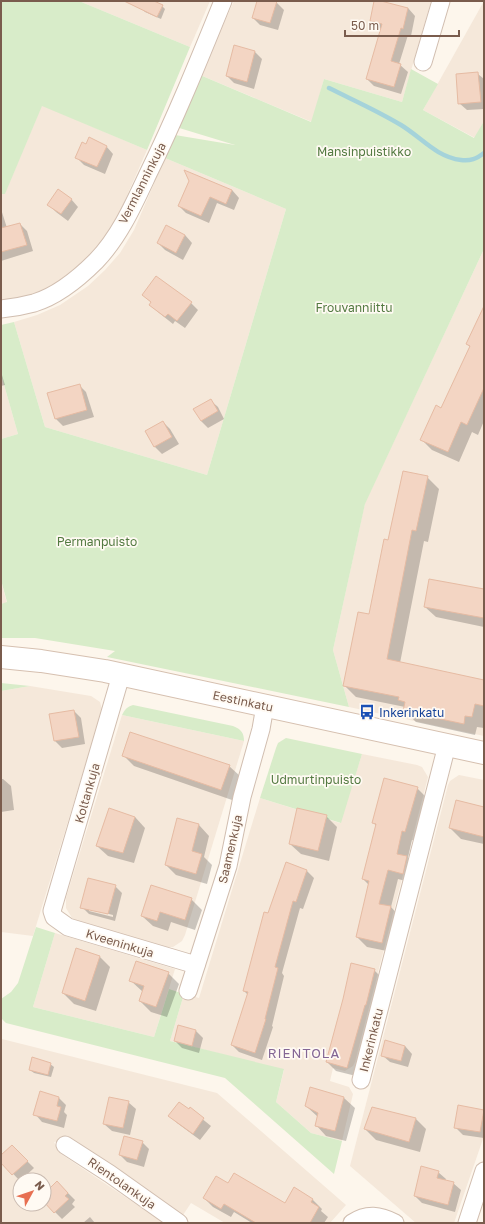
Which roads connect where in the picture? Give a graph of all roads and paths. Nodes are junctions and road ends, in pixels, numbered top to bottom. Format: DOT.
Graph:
graph roads {
  1 [pos="223,1"];
  2 [pos="441,1"];
  3 [pos="423,62"];
  4 [pos="1,309"];
  5 [pos="1,657"];
  6 [pos="121,675"];
  7 [pos="265,706"];
  8 [pos="447,745"];
  9 [pos="484,753"];
  10 [pos="52,911"];
  11 [pos="196,965"];
  12 [pos="188,991"];
  13 [pos="361,1080"];
  14 [pos="65,1145"];
  15 [pos="484,1171"];
  16 [pos="179,1223"];
  17 [pos="352,1223"];
  18 [pos="396,1223"];
  19 [pos="467,1223"];
  1 -- 4 [label="street, Vermlanninkuja"];
  2 -- 3 [label="street"];
  5 -- 6 [label="street, Eestinkatu"];
  6 -- 7 [label="street, Eestinkatu"];
  6 -- 10 [label="street, Koltankuja"];
  7 -- 8 [label="street, Eestinkatu"];
  7 -- 11 [label="street, Saamenkuja"];
  8 -- 9 [label="street, Eestinkatu"];
  8 -- 13 [label="street, Inkerinkatu"];
  10 -- 11 [label="street, Kveeninkuja"];
  11 -- 12 [label="street, Saamenkuja"];
  14 -- 16 [label="street, Rientolankuja"];
  15 -- 19 [label="street"];
  17 -- 18 [label="street"];
}
